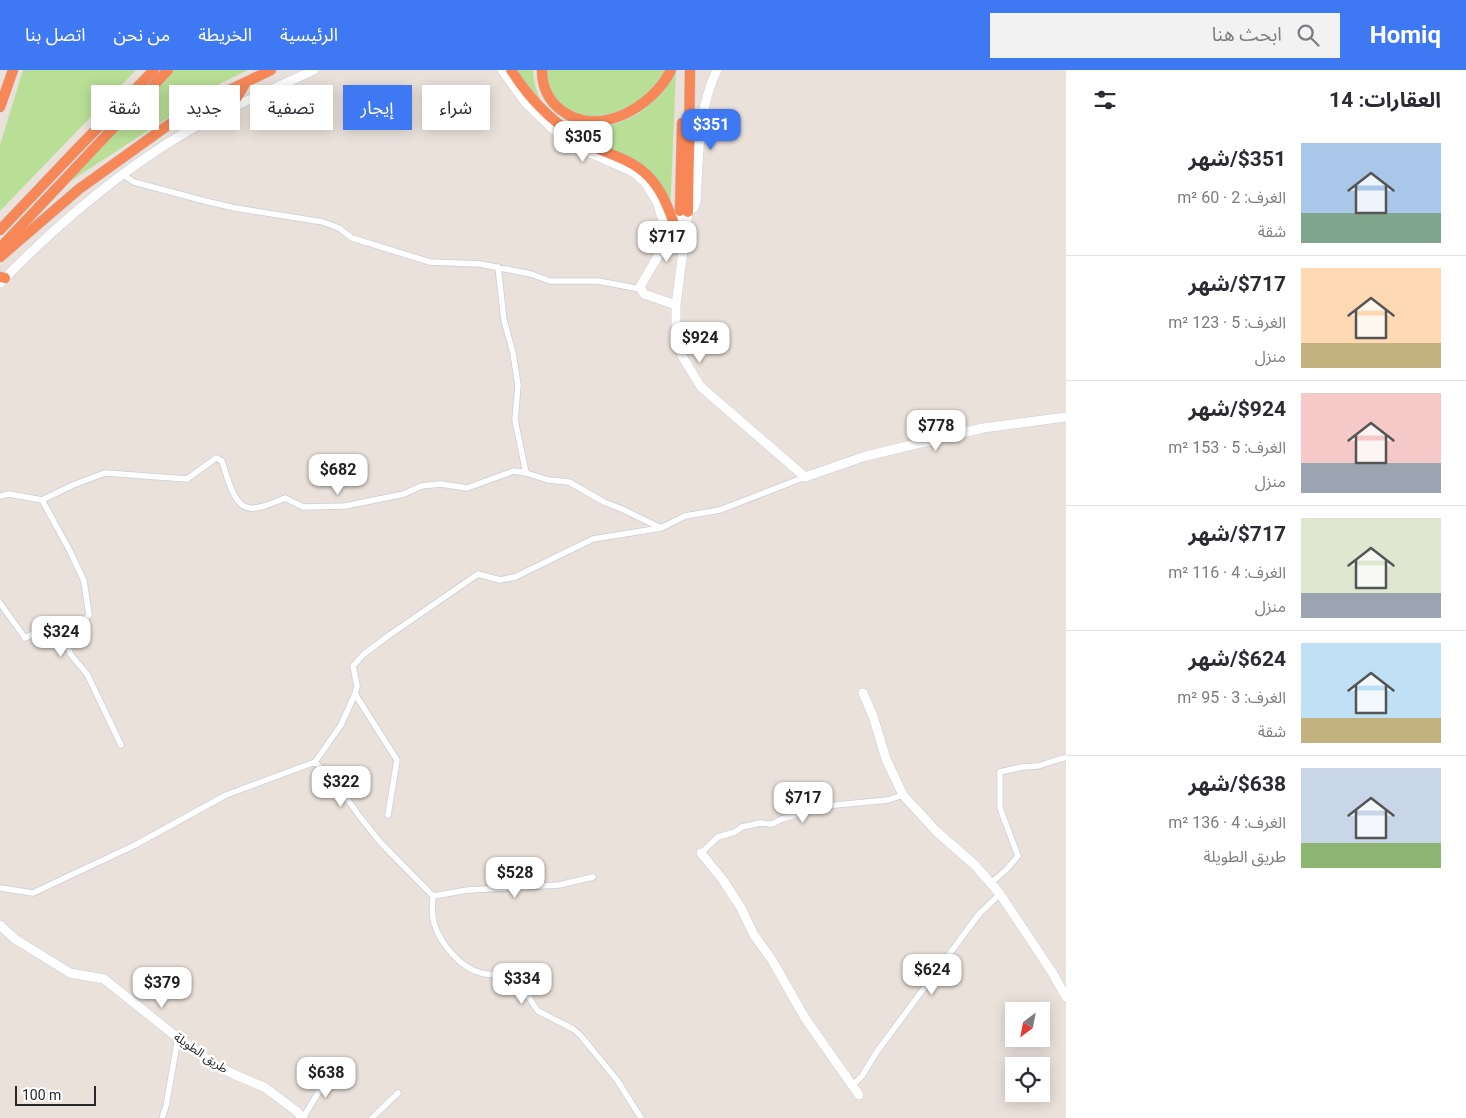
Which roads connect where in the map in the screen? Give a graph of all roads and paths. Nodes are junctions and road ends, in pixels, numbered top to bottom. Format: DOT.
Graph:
graph roads {
  1 [pos="14,70"];
  2 [pos="154,70"];
  3 [pos="168,70"];
  4 [pos="271,70"];
  5 [pos="314,70"];
  6 [pos="502,70"];
  7 [pos="511,70"];
  8 [pos="542,70"];
  9 [pos="671,70"];
  10 [pos="684,70"];
  11 [pos="690,70"];
  12 [pos="717,70"];
  13 [pos="246,82"];
  14 [pos="240,92"];
  15 [pos="240,104"];
  16 [pos="0,107"];
  17 [pos="192,130"];
  18 [pos="122,174"];
  19 [pos="684,212"];
  20 [pos="674,226"];
  21 [pos="0,230"];
  22 [pos="684,239"];
  23 [pos="667,240"];
  24 [pos="0,248"];
  25 [pos="0,257"];
  26 [pos="498,267"];
  27 [pos="2,279"];
  28 [pos="640,289"];
  29 [pos="676,305"];
  30 [pos="1066,418"];
  31 [pos="526,472"];
  32 [pos="805,477"];
  33 [pos="0,496"];
  34 [pos="42,500"];
  35 [pos="661,528"];
  36 [pos="0,603"];
  37 [pos="62,631"];
  38 [pos="863,693"];
  39 [pos="355,694"];
  40 [pos="121,745"];
  41 [pos="1066,757"];
  42 [pos="315,762"];
  43 [pos="903,795"];
  44 [pos="388,815"];
  45 [pos="701,853"];
  46 [pos="593,877"];
  47 [pos="991,883"];
  48 [pos="0,888"];
  49 [pos="1000,894"];
  50 [pos="433,896"];
  51 [pos="0,925"];
  52 [pos="1066,997"];
  53 [pos="178,1038"];
  54 [pos="334,1070"];
  55 [pos="853,1085"];
  56 [pos="398,1093"];
  57 [pos="859,1095"];
  58 [pos="162,1118"];
  59 [pos="303,1118"];
  60 [pos="372,1118"];
  61 [pos="641,1118"];
  1 -- 16 [label="highway"];
  2 -- 21 [label="highway"];
  3 -- 24 [label="highway"];
  4 -- 13 [label="highway"];
  5 -- 15 [label="street"];
  6 -- 20 [label="street"];
  7 -- 20 [label="highway"];
  8 -- 9 [label="highway"];
  10 -- 19 [label="highway"];
  11 -- 19 [label="highway"];
  12 -- 19 [label="street"];
  13 -- 14 [label="highway"];
  13 -- 25 [label="highway"];
  17 -- 18 [label="street"];
  18 -- 26 [label="street"];
  18 -- 27 [label="street"];
  19 -- 20 [label="street"];
  19 -- 22 [label="street"];
  20 -- 23 [label="street"];
  22 -- 23 [label="street"];
  22 -- 29 [label="street"];
  23 -- 28 [label="street"];
  26 -- 28 [label="street"];
  26 -- 31 [label="street"];
  28 -- 29 [label="street"];
  29 -- 32 [label="street"];
  30 -- 32 [label="street"];
  31 -- 34 [label="street"];
  31 -- 35 [label="street"];
  32 -- 35 [label="street"];
  33 -- 34 [label="street"];
  34 -- 37 [label="street"];
  35 -- 39 [label="street"];
  36 -- 37 [label="street"];
  37 -- 40 [label="street"];
  38 -- 43 [label="street"];
  39 -- 42 [label="street"];
  39 -- 44 [label="street"];
  41 -- 47 [label="street"];
  42 -- 48 [label="street"];
  42 -- 50 [label="street"];
  43 -- 45 [label="street"];
  43 -- 47 [label="street"];
  45 -- 55 [label="street"];
  46 -- 50 [label="street"];
  47 -- 49 [label="street"];
  49 -- 52 [label="street"];
  49 -- 55 [label="street"];
  50 -- 61 [label="street"];
  51 -- 53 [label="street, طريق الطويلة"];
  53 -- 58 [label="street"];
  53 -- 59 [label="street, طريق الطويلة"];
  54 -- 59 [label="street"];
  55 -- 57 [label="street"];
  56 -- 60 [label="street"];
}
